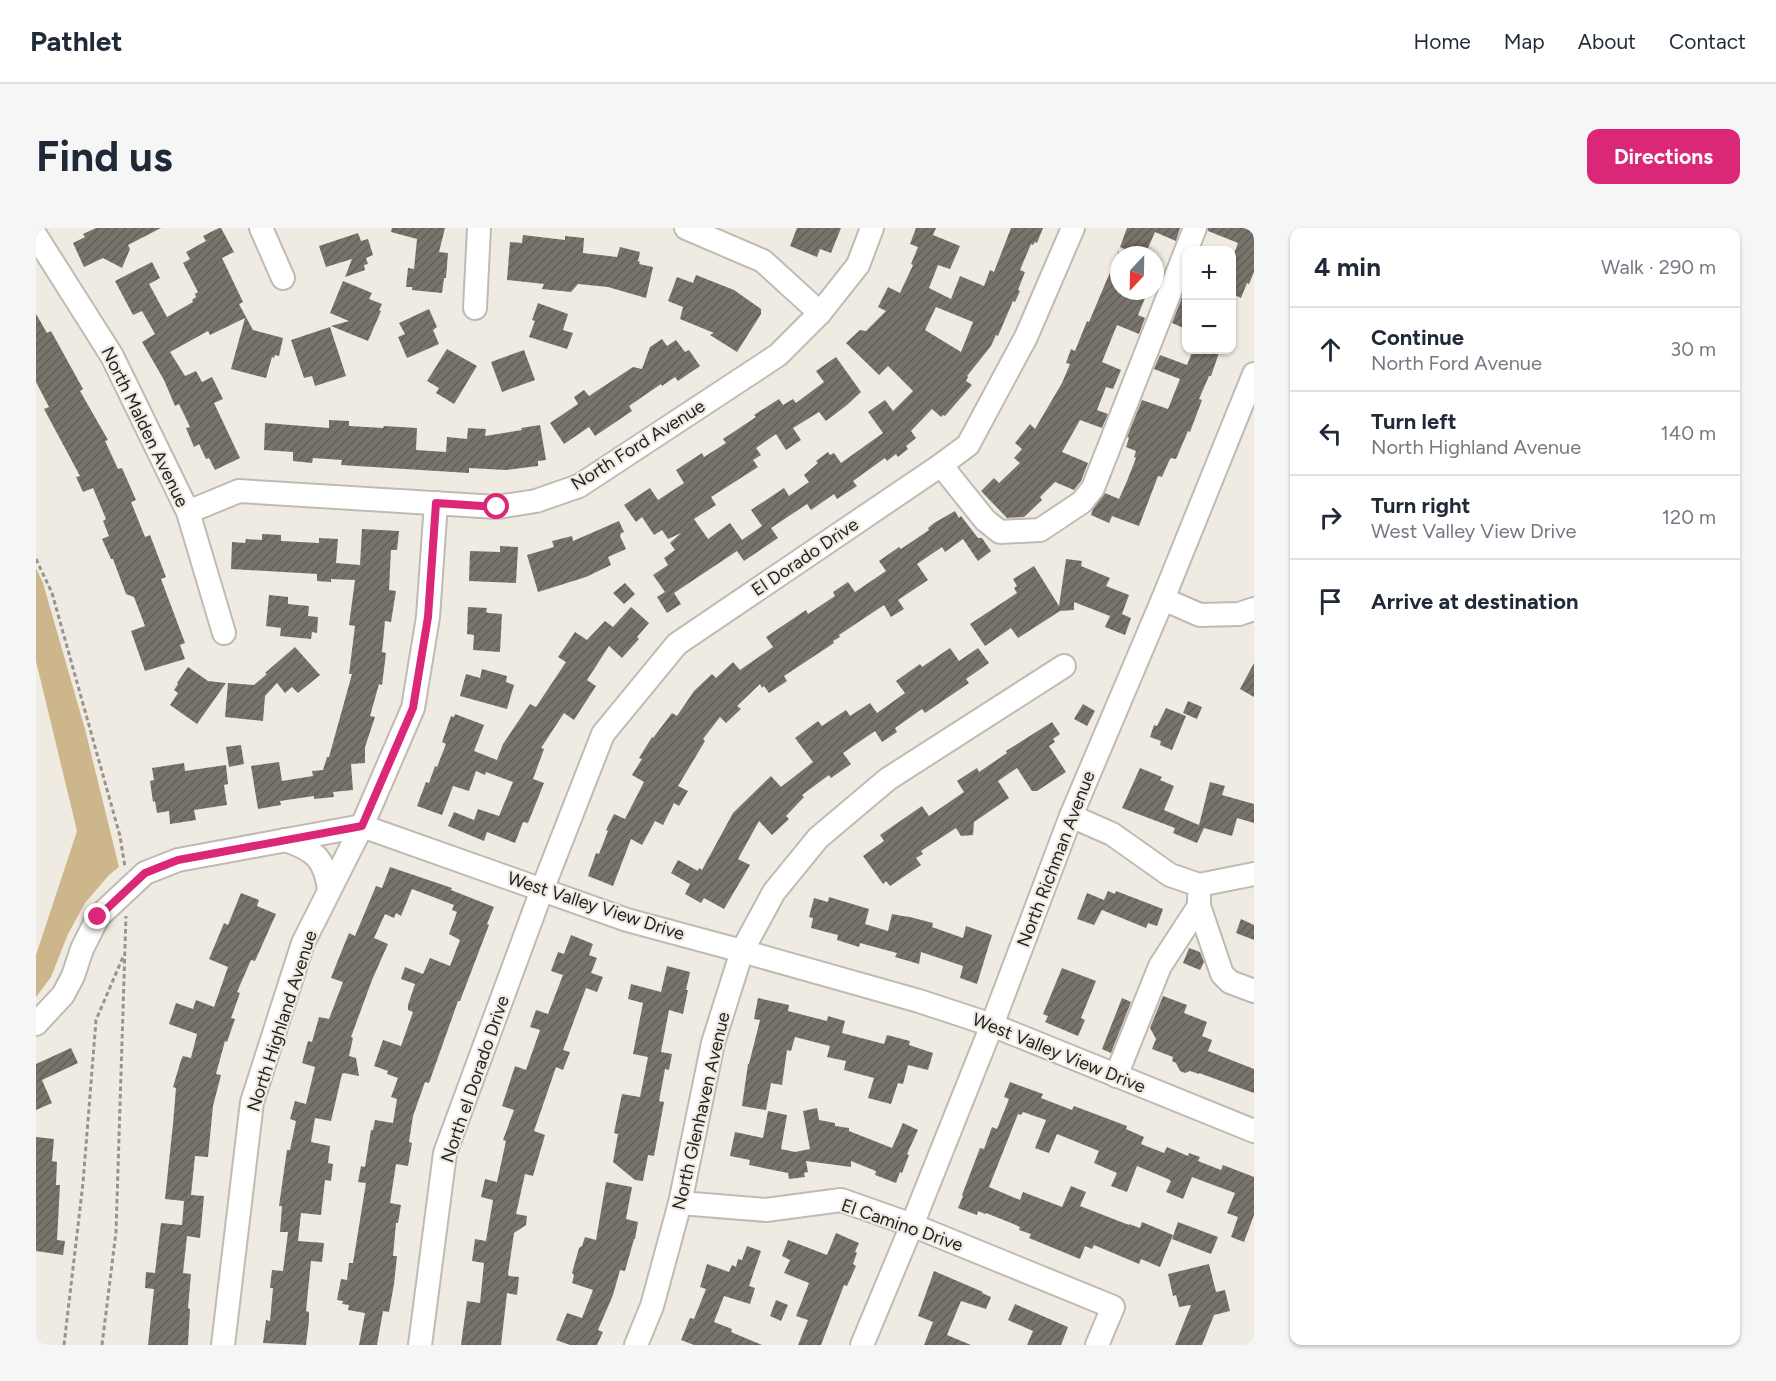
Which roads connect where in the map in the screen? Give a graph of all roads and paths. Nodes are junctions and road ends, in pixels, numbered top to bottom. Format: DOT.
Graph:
graph roads {
  1 [pos="261,228"];
  2 [pos="479,228"];
  3 [pos="686,228"];
  4 [pos="872,228"];
  5 [pos="1073,228"];
  6 [pos="1195,228"];
  7 [pos="36,236"];
  8 [pos="283,278"];
  9 [pos="475,308"];
  10 [pos="820,313"];
  11 [pos="1254,374"];
  12 [pos="941,465"];
  13 [pos="436,503"];
  14 [pos="188,512"];
  15 [pos="1163,599"];
  16 [pos="1254,609"];
  17 [pos="224,633"];
  18 [pos="1064,666"];
  19 [pos="1071,816"];
  20 [pos="362,826"];
  21 [pos="285,840"];
  22 [pos="1254,874"];
  23 [pos="329,890"];
  24 [pos="542,890"];
  25 [pos="1199,896"];
  26 [pos="742,951"];
  27 [pos="124,956"];
  28 [pos="1254,992"];
  29 [pos="36,1024"];
  30 [pos="992,1025"];
  31 [pos="1116,1076"];
  32 [pos="1254,1131"];
  33 [pos="680,1203"];
  34 [pos="912,1225"];
  35 [pos="64,1345"];
  36 [pos="223,1345"];
  37 [pos="420,1345"];
  38 [pos="636,1345"];
  39 [pos="862,1345"];
  40 [pos="1097,1345"];
  1 -- 8 [label="street"];
  2 -- 9 [label="street"];
  3 -- 10 [label="street"];
  4 -- 10 [label="street, North Ford Avenue"];
  5 -- 12 [label="street, El Dorado Drive"];
  6 -- 12 [label="street"];
  7 -- 14 [label="street, North Malden Avenue"];
  10 -- 13 [label="street, North Ford Avenue"];
  11 -- 15 [label="street, North Richman Avenue"];
  12 -- 24 [label="street, El Dorado Drive"];
  13 -- 14 [label="street, North Ford Avenue"];
  13 -- 20 [label="street, North Highland Avenue"];
  14 -- 17 [label="street, North Malden Avenue"];
  15 -- 16 [label="street"];
  15 -- 19 [label="street, North Richman Avenue"];
  18 -- 26 [label="street, North Glenhaven Avenue"];
  19 -- 25 [label="street"];
  19 -- 30 [label="street, North Richman Avenue"];
  20 -- 21 [label="street, West Valley View Drive"];
  20 -- 23 [label="street, North Highland Avenue"];
  20 -- 24 [label="street, West Valley View Drive"];
  21 -- 23 [label="street"];
  21 -- 29 [label="street, West Valley View Drive"];
  22 -- 25 [label="street"];
  23 -- 36 [label="street, North Highland Avenue"];
  24 -- 26 [label="street, West Valley View Drive"];
  24 -- 37 [label="street, North el Dorado Drive"];
  25 -- 28 [label="street"];
  25 -- 31 [label="street"];
  26 -- 30 [label="street, West Valley View Drive"];
  26 -- 33 [label="street, North Glenhaven Avenue"];
  27 -- 35 [label="path"];
  30 -- 31 [label="street, West Valley View Drive"];
  30 -- 34 [label="street, North Richman Avenue"];
  31 -- 32 [label="street, West Valley View Drive"];
  33 -- 34 [label="street, El Camino Drive"];
  33 -- 38 [label="street, North Glenhaven Avenue"];
  34 -- 39 [label="street, North Richman Avenue"];
  34 -- 40 [label="street, El Camino Drive"];
}
